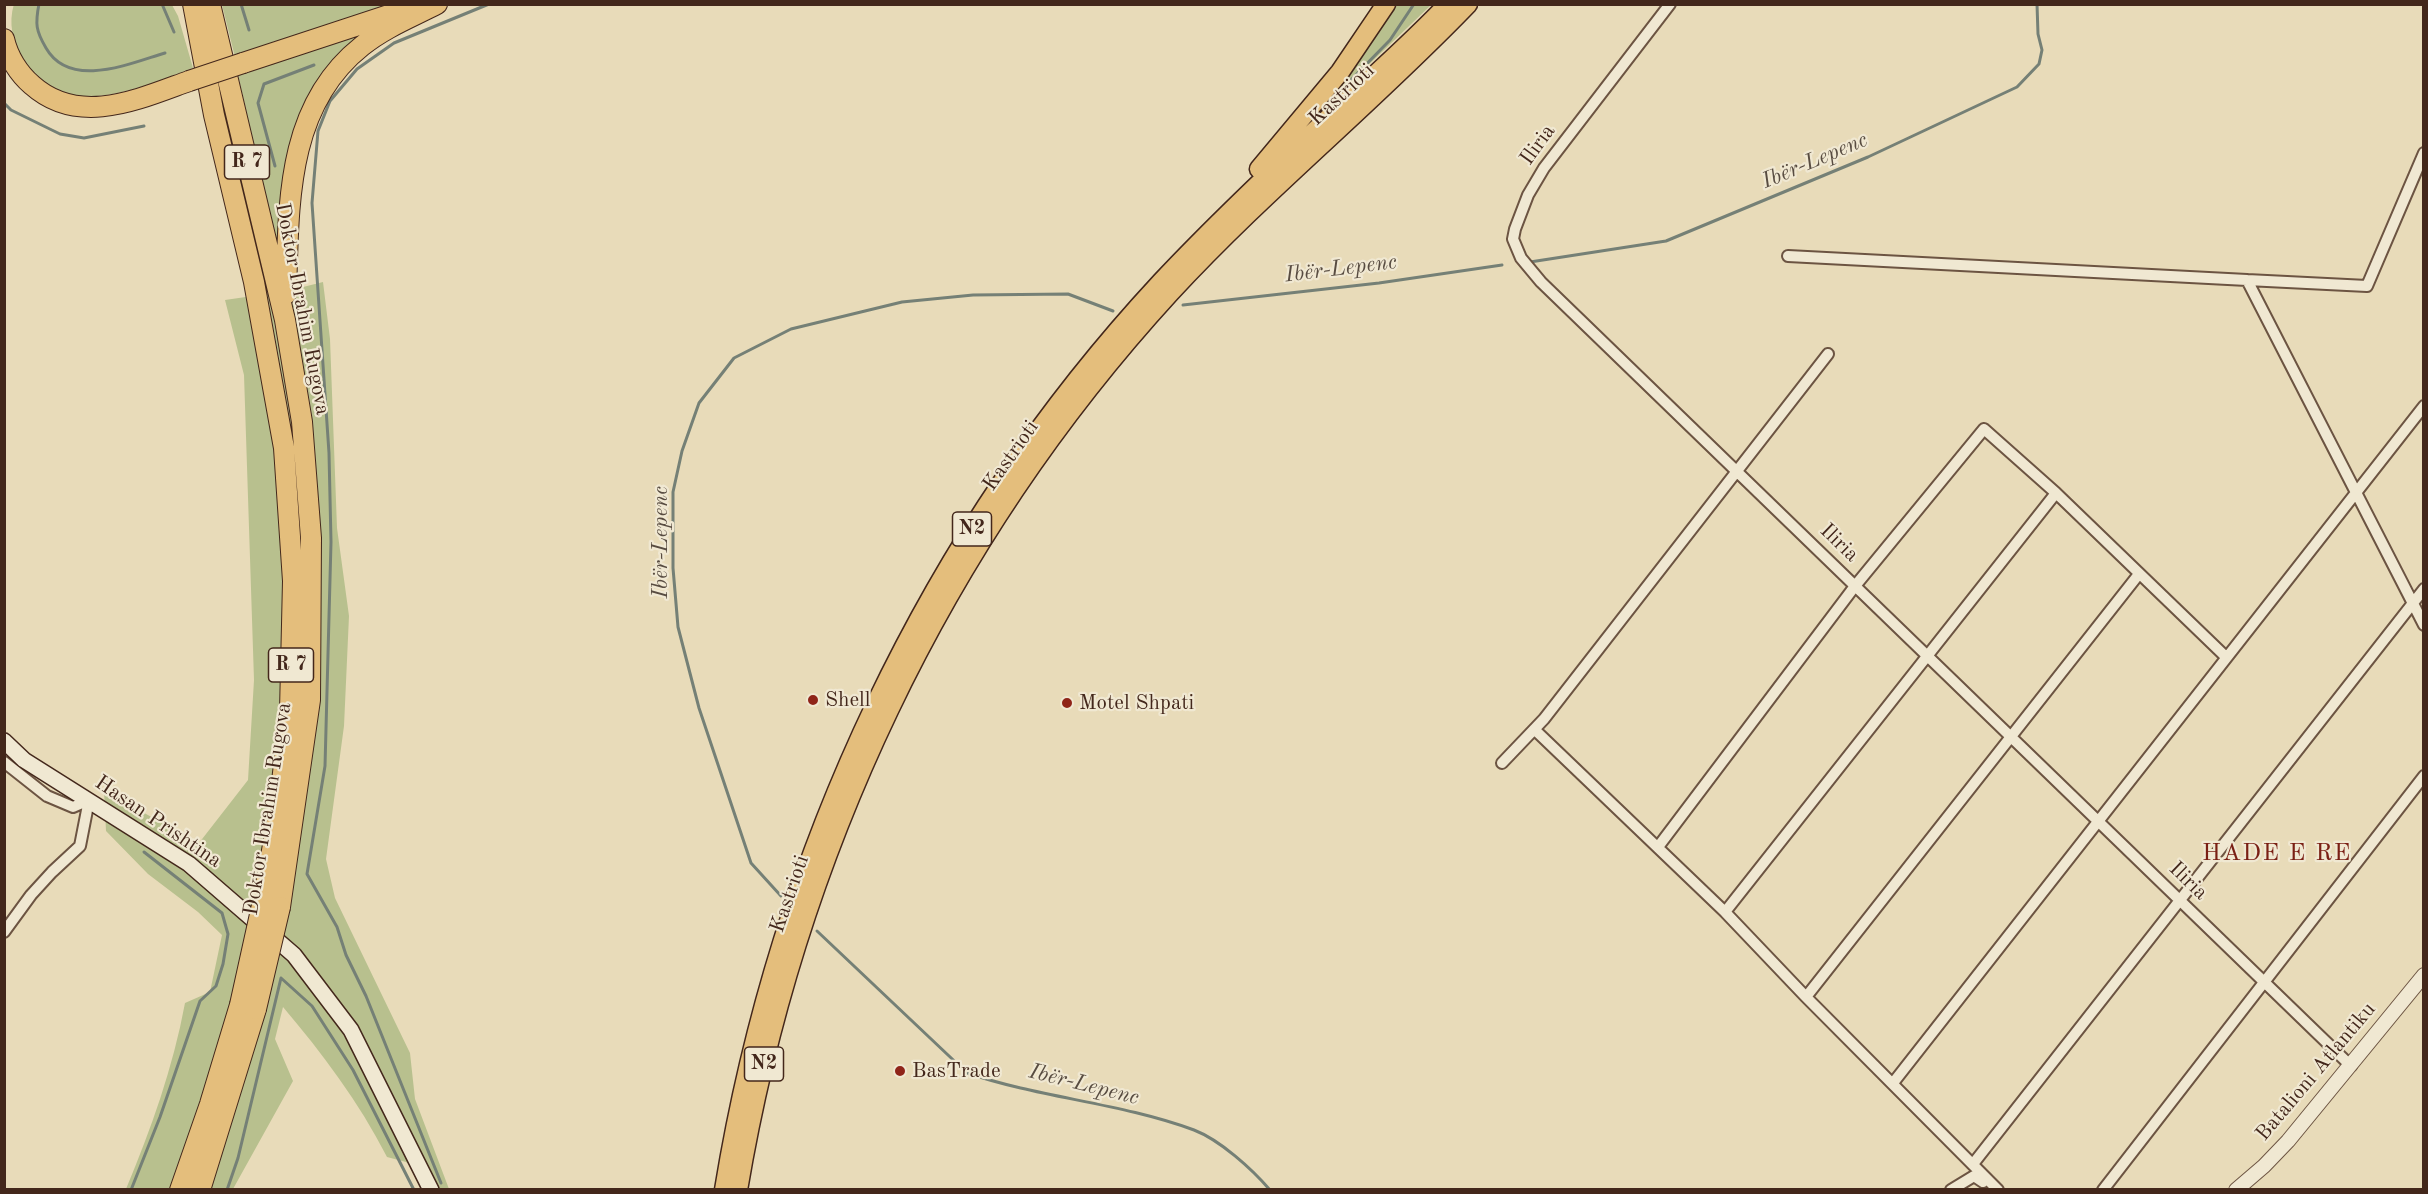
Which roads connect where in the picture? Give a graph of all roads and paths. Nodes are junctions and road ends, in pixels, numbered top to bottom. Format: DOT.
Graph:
graph roads {
  1 [pos="180,4"];
  2 [pos="193,4"];
  3 [pos="210,4"];
  4 [pos="421,4"];
  5 [pos="437,4"];
  6 [pos="1386,4"];
  7 [pos="1448,4"];
  8 [pos="1468,4"];
  9 [pos="1670,4"];
  10 [pos="4,39"];
  11 [pos="200,48"];
  12 [pos="2424,153"];
  13 [pos="1198,243"];
  14 [pos="1788,256"];
  15 [pos="2247,280"];
  16 [pos="285,320"];
  17 [pos="1828,354"];
  18 [pos="2424,406"];
  19 [pos="1737,472"];
  20 [pos="2354,492"];
  21 [pos="2056,493"];
  22 [pos="2139,574"];
  23 [pos="1855,586"];
  24 [pos="2424,589"];
  25 [pos="2412,603"];
  26 [pos="2424,625"];
  27 [pos="1927,655"];
  28 [pos="2226,657"];
  29 [pos="1535,730"];
  30 [pos="2010,735"];
  31 [pos="4,741"];
  32 [pos="4,762"];
  33 [pos="1502,763"];
  34 [pos="2424,776"];
  35 [pos="89,800"];
  36 [pos="2097,821"];
  37 [pos="1658,847"];
  38 [pos="2181,901"];
  39 [pos="271,904"];
  40 [pos="1725,912"];
  41 [pos="4,932"];
  42 [pos="2424,975"];
  43 [pos="2264,980"];
  44 [pos="1806,997"];
  45 [pos="248,1007"];
  46 [pos="2352,1066"];
  47 [pos="1893,1083"];
  48 [pos="1973,1164"];
  49 [pos="180,1190"];
  50 [pos="200,1190"];
  51 [pos="431,1190"];
  52 [pos="724,1190"];
  53 [pos="738,1190"];
  54 [pos="1951,1190"];
  55 [pos="1989,1190"];
  56 [pos="1998,1190"];
  57 [pos="2103,1190"];
  58 [pos="2236,1190"];
  1 -- 11 [label="highway"];
  2 -- 11 [label="highway, Doktor Ibrahim Rugova / R 7"];
  3 -- 16 [label="highway, Doktor Ibrahim Rugova / R 7"];
  4 -- 10 [label="highway, bridge"];
  5 -- 16 [label="highway"];
  6 -- 13 [label="highway"];
  7 -- 13 [label="highway, Kastrioti / N2"];
  8 -- 53 [label="highway, Kastrioti / N2"];
  9 -- 19 [label="street, Iliria"];
  11 -- 39 [label="highway, Doktor Ibrahim Rugova / R 7"];
  12 -- 15 [label="street"];
  13 -- 52 [label="highway, Kastrioti / N2"];
  14 -- 15 [label="street"];
  15 -- 20 [label="street"];
  16 -- 39 [label="highway, Doktor Ibrahim Rugova / R 7"];
  17 -- 19 [label="street"];
  18 -- 20 [label="street"];
  19 -- 23 [label="street, Iliria"];
  19 -- 29 [label="street"];
  20 -- 25 [label="street"];
  20 -- 28 [label="street"];
  21 -- 22 [label="street"];
  21 -- 23 [label="street"];
  21 -- 27 [label="street"];
  22 -- 28 [label="street"];
  22 -- 30 [label="street"];
  23 -- 27 [label="street, Iliria"];
  23 -- 37 [label="street"];
  24 -- 25 [label="street"];
  25 -- 26 [label="street"];
  25 -- 38 [label="street"];
  27 -- 30 [label="street, Iliria"];
  27 -- 40 [label="street"];
  28 -- 36 [label="street"];
  29 -- 33 [label="street"];
  29 -- 37 [label="street"];
  30 -- 36 [label="street, Iliria"];
  30 -- 44 [label="street"];
  31 -- 35 [label="main road, Hasan Prishtina"];
  32 -- 35 [label="street"];
  34 -- 43 [label="street"];
  35 -- 41 [label="street"];
  35 -- 51 [label="main road, Hasan Prishtina"];
  36 -- 38 [label="street, Iliria"];
  36 -- 47 [label="street"];
  37 -- 40 [label="street"];
  38 -- 43 [label="street, Iliria"];
  38 -- 48 [label="street"];
  39 -- 45 [label="highway, Doktor Ibrahim Rugova / R 7, bridge"];
  40 -- 44 [label="street"];
  42 -- 46 [label="street, Batalioni Atlantiku"];
  43 -- 46 [label="street, Iliria"];
  43 -- 57 [label="street"];
  44 -- 47 [label="street"];
  45 -- 49 [label="highway, Doktor Ibrahim Rugova / R 7"];
  45 -- 50 [label="highway, Doktor Ibrahim Rugova / R 7"];
  46 -- 58 [label="street, Batalioni Atlantiku"];
  47 -- 48 [label="street"];
  48 -- 56 [label="street"];
  54 -- 55 [label="street"];
}
